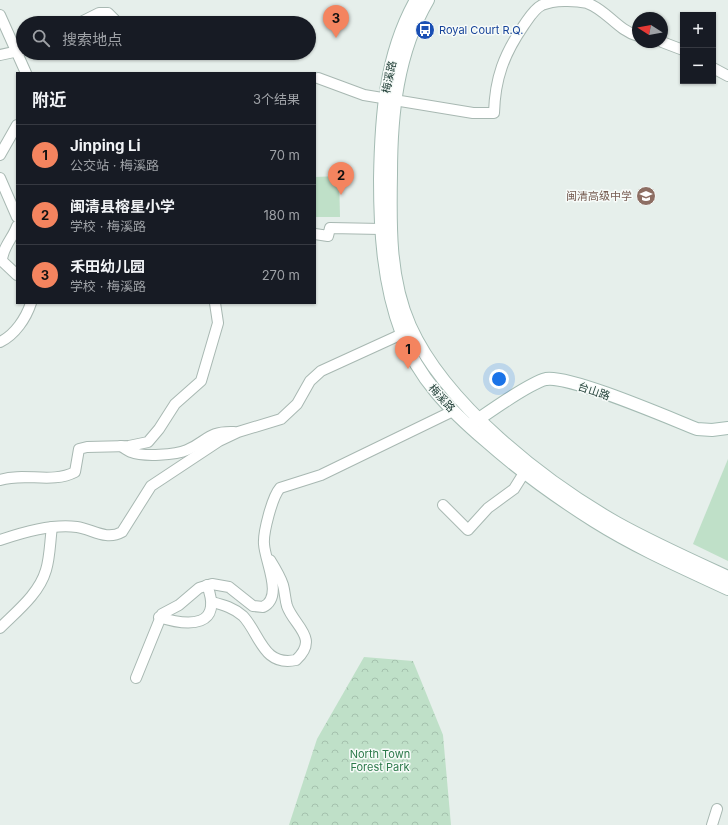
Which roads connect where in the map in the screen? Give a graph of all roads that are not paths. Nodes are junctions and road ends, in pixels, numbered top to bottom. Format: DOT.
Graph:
graph roads {
  1 [pos="416,0"];
  2 [pos="428,0"];
  3 [pos="0,15"];
  4 [pos="93,16"];
  5 [pos="111,16"];
  6 [pos="632,34"];
  7 [pos="16,43"];
  8 [pos="668,44"];
  9 [pos="680,49"];
  10 [pos="16,51"];
  11 [pos="0,55"];
  12 [pos="23,60"];
  13 [pos="716,70"];
  14 [pos="26,72"];
  15 [pos="728,76"];
  16 [pos="318,78"];
  17 [pos="390,99"];
  18 [pos="16,127"];
  19 [pos="0,155"];
  20 [pos="0,178"];
  21 [pos="0,198"];
  22 [pos="16,214"];
  23 [pos="16,229"];
  24 [pos="381,229"];
  25 [pos="316,234"];
  26 [pos="16,274"];
  27 [pos="31,304"];
  28 [pos="216,304"];
  29 [pos="402,334"];
  30 [pos="0,342"];
  31 [pos="453,411"];
  32 [pos="480,419"];
  33 [pos="469,426"];
  34 [pos="728,428"];
  35 [pos="238,432"];
  36 [pos="121,446"];
  37 [pos="524,473"];
  38 [pos="0,480"];
  39 [pos="443,505"];
  40 [pos="52,527"];
  41 [pos="0,540"];
  42 [pos="264,549"];
  43 [pos="728,577"];
  44 [pos="207,585"];
  45 [pos="728,589"];
  46 [pos="212,602"];
  47 [pos="159,617"];
  48 [pos="0,628"];
  49 [pos="136,678"];
  50 [pos="717,810"];
  51 [pos="712,825"];
  1 -- 17 [label="main road, 梅溪路"];
  2 -- 17 [label="main road, 梅溪路"];
  3 -- 7 [label="street"];
  4 -- 5 [label="street"];
  6 -- 17 [label="street"];
  8 -- 9 [label="street"];
  10 -- 11 [label="street"];
  12 -- 14 [label="street"];
  13 -- 15 [label="street"];
  16 -- 17 [label="street"];
  17 -- 24 [label="main road, 梅溪路"];
  17 -- 32 [label="main road, 梅溪路"];
  18 -- 19 [label="street"];
  20 -- 22 [label="street"];
  21 -- 22 [label="street"];
  23 -- 26 [label="street"];
  24 -- 25 [label="street"];
  24 -- 29 [label="main road, 梅溪路"];
  27 -- 30 [label="street"];
  28 -- 36 [label="street"];
  29 -- 31 [label="main road, 梅溪路"];
  29 -- 35 [label="street"];
  31 -- 33 [label="main road, 梅溪路"];
  31 -- 42 [label="street"];
  32 -- 33 [label="main road, 台山路"];
  32 -- 34 [label="main road, 台山路"];
  32 -- 43 [label="main road, 梅溪路"];
  33 -- 37 [label="main road, 梅溪路"];
  35 -- 36 [label="street"];
  35 -- 40 [label="street"];
  36 -- 38 [label="street"];
  37 -- 39 [label="street"];
  37 -- 45 [label="main road, 梅溪路"];
  40 -- 41 [label="street"];
  40 -- 48 [label="street"];
  42 -- 44 [label="street"];
  42 -- 46 [label="street"];
  44 -- 46 [label="street"];
  44 -- 47 [label="street"];
  46 -- 47 [label="street"];
  47 -- 49 [label="street"];
  50 -- 51 [label="street"];
}
